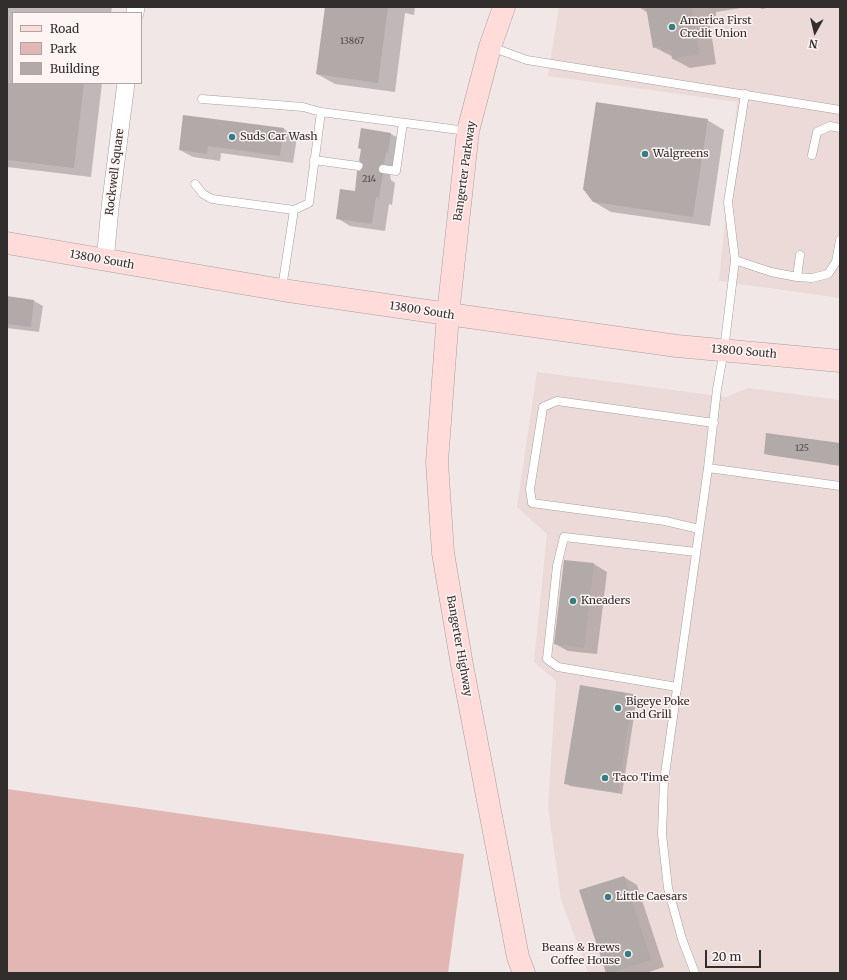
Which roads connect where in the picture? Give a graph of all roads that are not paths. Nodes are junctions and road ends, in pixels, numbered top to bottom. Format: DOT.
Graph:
graph roads {
  1 [pos="504,7"];
  2 [pos="490,47"];
  3 [pos="126,84"];
  4 [pos="745,94"];
  5 [pos="202,99"];
  6 [pos="840,110"];
  7 [pos="321,112"];
  8 [pos="403,123"];
  9 [pos="840,128"];
  10 [pos="468,132"];
  11 [pos="812,155"];
  12 [pos="314,160"];
  13 [pos="358,166"];
  14 [pos="383,169"];
  15 [pos="196,184"];
  16 [pos="294,210"];
  17 [pos="840,240"];
  18 [pos="7,243"];
  19 [pos="800,255"];
  20 [pos="735,260"];
  21 [pos="105,261"];
  22 [pos="797,276"];
  23 [pos="282,290"];
  24 [pos="448,314"];
  25 [pos="724,350"];
  26 [pos="840,361"];
  27 [pos="714,423"];
  28 [pos="708,468"];
  29 [pos="840,486"];
  30 [pos="699,529"];
  31 [pos="696,552"];
  32 [pos="677,687"];
  33 [pos="524,973"];
  34 [pos="695,973"];
  1 -- 2 [label="main road, Bangerter Parkway"];
  2 -- 4 [label="lane"];
  2 -- 10 [label="main road, Bangerter Parkway"];
  3 -- 21 [label="street, Rockwell Square"];
  4 -- 6 [label="lane"];
  4 -- 20 [label="lane"];
  5 -- 7 [label="lane"];
  7 -- 8 [label="lane"];
  7 -- 12 [label="lane"];
  8 -- 10 [label="lane"];
  8 -- 14 [label="lane"];
  9 -- 11 [label="lane"];
  10 -- 24 [label="main road, Bangerter Parkway"];
  12 -- 13 [label="lane"];
  12 -- 16 [label="lane"];
  15 -- 16 [label="lane"];
  16 -- 23 [label="lane"];
  17 -- 22 [label="lane"];
  18 -- 21 [label="main road, 13800 South"];
  19 -- 22 [label="lane"];
  20 -- 22 [label="lane"];
  20 -- 25 [label="lane"];
  21 -- 23 [label="main road, 13800 South"];
  23 -- 24 [label="main road, 13800 South"];
  24 -- 25 [label="main road, 13800 South"];
  24 -- 33 [label="main road, Bangerter Highway"];
  25 -- 26 [label="main road, 13800 South"];
  25 -- 27 [label="lane"];
  27 -- 28 [label="lane"];
  27 -- 30 [label="lane"];
  28 -- 29 [label="lane"];
  28 -- 30 [label="lane"];
  30 -- 31 [label="lane"];
  31 -- 32 [label="lane"];
  31 -- 32 [label="lane"];
  32 -- 34 [label="lane"];
}
